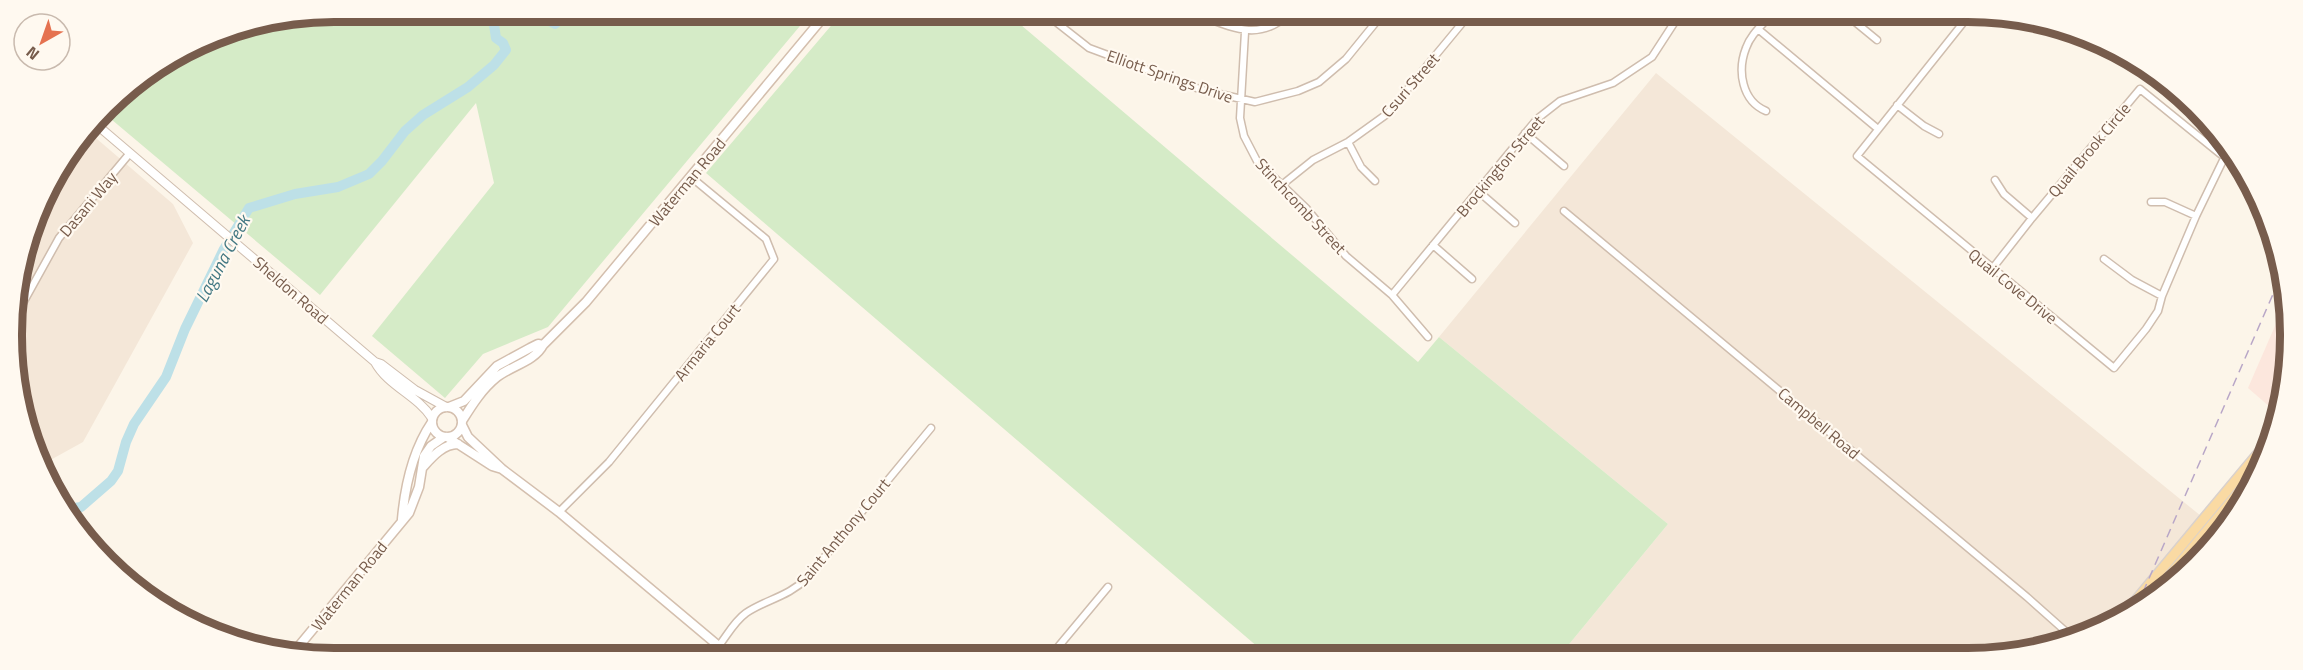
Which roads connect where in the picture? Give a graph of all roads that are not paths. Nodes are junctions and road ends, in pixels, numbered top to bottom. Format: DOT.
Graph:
graph roads {
  1 [pos="819,22"];
  2 [pos="1056,22"];
  3 [pos="1218,22"];
  4 [pos="1278,22"];
  5 [pos="1377,22"];
  6 [pos="1463,22"];
  7 [pos="1675,22"];
  8 [pos="1764,22"];
  9 [pos="1854,22"];
  10 [pos="1964,22"];
  11 [pos="1758,29"];
  12 [pos="1245,32"];
  13 [pos="1877,40"];
  14 [pos="1240,100"];
  15 [pos="1897,105"];
  16 [pos="1766,111"];
  17 [pos="101,128"];
  18 [pos="1878,129"];
  19 [pos="1525,134"];
  20 [pos="1939,134"];
  21 [pos="1347,142"];
  22 [pos="130,153"];
  23 [pos="2224,157"];
  24 [pos="1564,166"];
  25 [pos="691,177"];
  26 [pos="1995,180"];
  27 [pos="1375,181"];
  28 [pos="1283,184"];
  29 [pos="1478,191"];
  30 [pos="2151,202"];
  31 [pos="1564,211"];
  32 [pos="2196,216"];
  33 [pos="2032,218"];
  34 [pos="1515,223"];
  35 [pos="1433,245"];
  36 [pos="2104,259"];
  37 [pos="1992,269"];
  38 [pos="1472,279"];
  39 [pos="1392,296"];
  40 [pos="2162,296"];
  41 [pos="24,300"];
  42 [pos="1428,337"];
  43 [pos="543,345"];
  44 [pos="375,362"];
  45 [pos="447,407"];
  46 [pos="432,420"];
  47 [pos="462,423"];
  48 [pos="931,428"];
  49 [pos="446,437"];
  50 [pos="458,444"];
  51 [pos="423,467"];
  52 [pos="502,470"];
  53 [pos="2243,483"];
  54 [pos="2241,488"];
  55 [pos="559,512"];
  56 [pos="402,519"];
  57 [pos="2173,571"];
  58 [pos="1108,587"];
  59 [pos="2142,595"];
  60 [pos="2067,631"];
  61 [pos="299,646"];
  62 [pos="715,648"];
  63 [pos="717,648"];
  64 [pos="1057,648"];
  1 -- 25 [label="main road, Waterman Road"];
  2 -- 14 [label="street, Elliott Springs Drive"];
  3 -- 12 [label="street"];
  4 -- 12 [label="street"];
  5 -- 14 [label="street, Elliott Springs Drive"];
  6 -- 21 [label="street, Csuri Street"];
  7 -- 19 [label="street, Brockington Street"];
  8 -- 11 [label="street"];
  9 -- 13 [label="street"];
  10 -- 15 [label="street, Quail Cove Drive"];
  11 -- 16 [label="street"];
  11 -- 18 [label="street"];
  12 -- 14 [label="street, Stinchcomb Street"];
  14 -- 28 [label="street, Stinchcomb Street"];
  15 -- 18 [label="street, Quail Cove Drive"];
  15 -- 20 [label="street"];
  17 -- 22 [label="street, Sheldon Road"];
  18 -- 37 [label="street, Quail Cove Drive"];
  19 -- 24 [label="street"];
  19 -- 29 [label="street, Brockington Street"];
  21 -- 27 [label="street"];
  21 -- 28 [label="street, Csuri Street"];
  22 -- 41 [label="street, Dasani Way"];
  22 -- 44 [label="street, Sheldon Road"];
  23 -- 32 [label="street, Quail Cove Drive"];
  23 -- 33 [label="street, Quail Brook Circle"];
  25 -- 43 [label="main road, Waterman Road"];
  25 -- 55 [label="street, Armaria Court"];
  26 -- 33 [label="street"];
  28 -- 39 [label="street, Stinchcomb Street"];
  29 -- 34 [label="street"];
  29 -- 35 [label="street, Brockington Street"];
  30 -- 32 [label="street"];
  31 -- 60 [label="street, Campbell Road"];
  32 -- 40 [label="street, Quail Cove Drive"];
  33 -- 37 [label="street, Quail Brook Circle"];
  35 -- 38 [label="street"];
  35 -- 39 [label="street, Brockington Street"];
  36 -- 40 [label="street"];
  37 -- 40 [label="street, Quail Cove Drive"];
  39 -- 42 [label="street, Stinchcomb Street"];
  43 -- 45 [label="main road, Waterman Road"];
  43 -- 47 [label="main road, Waterman Road"];
  44 -- 45 [label="street, Sheldon Road"];
  44 -- 46 [label="street, Sheldon Road"];
  45 -- 46 [label="main road"];
  45 -- 47 [label="main road"];
  46 -- 49 [label="main road"];
  46 -- 56 [label="main road, Waterman Road"];
  47 -- 49 [label="main road"];
  47 -- 52 [label="main road"];
  48 -- 63 [label="street, Saint Anthony Court"];
  49 -- 50 [label="main road"];
  49 -- 51 [label="main road, Waterman Road"];
  50 -- 51 [label="main road"];
  50 -- 52 [label="main road"];
  51 -- 56 [label="main road, Waterman Road"];
  52 -- 55 [label="main road"];
  53 -- 59 [label="main road"];
  54 -- 57 [label="main road"];
  55 -- 62 [label="main road"];
  56 -- 61 [label="main road, Waterman Road"];
  58 -- 64 [label="street"];
}
